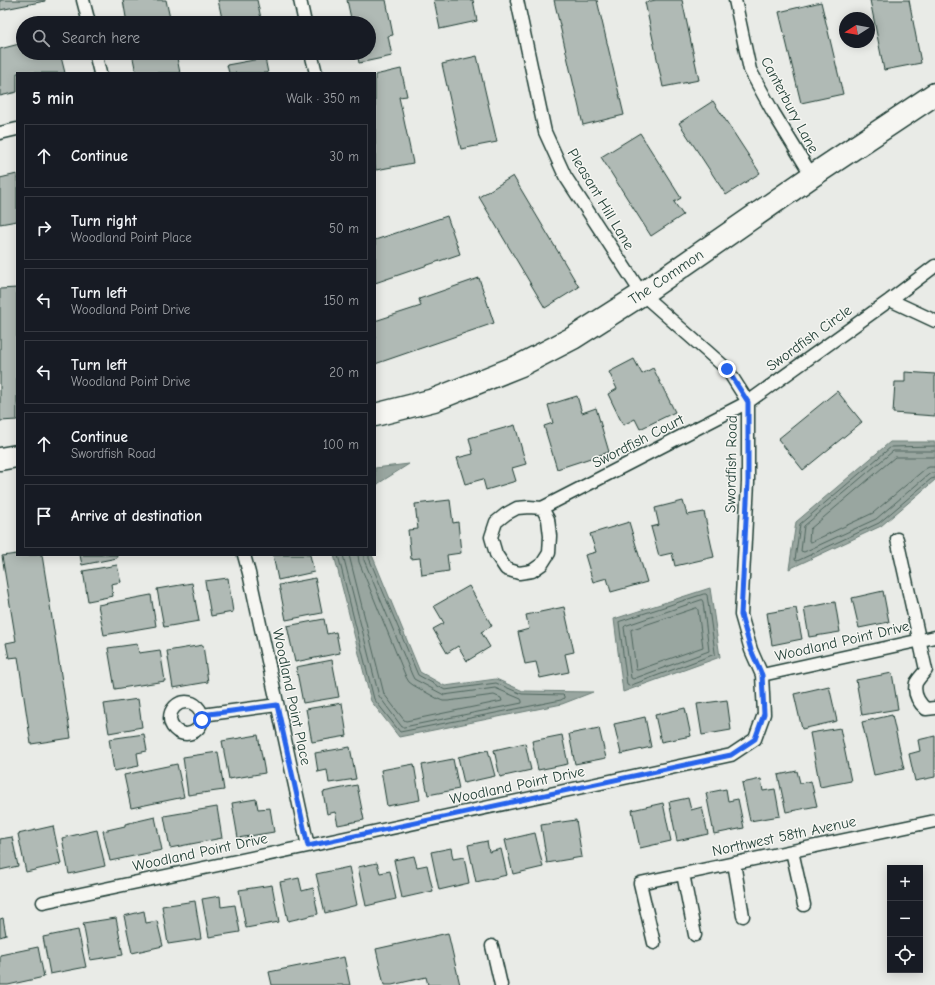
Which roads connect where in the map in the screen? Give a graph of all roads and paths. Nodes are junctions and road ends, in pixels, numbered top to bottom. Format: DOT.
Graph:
graph roads {
  1 [pos="83,0"];
  2 [pos="300,0"];
  3 [pos="517,0"];
  4 [pos="735,0"];
  5 [pos="87,16"];
  6 [pos="303,16"];
  7 [pos="97,60"];
  8 [pos="313,60"];
  9 [pos="100,72"];
  10 [pos="316,72"];
  11 [pos="935,94"];
  12 [pos="16,129"];
  13 [pos="0,133"];
  14 [pos="812,176"];
  15 [pos="935,266"];
  16 [pos="642,294"];
  17 [pos="890,300"];
  18 [pos="935,321"];
  19 [pos="748,402"];
  20 [pos="376,415"];
  21 [pos="16,456"];
  22 [pos="0,459"];
  23 [pos="542,508"];
  24 [pos="897,539"];
  25 [pos="244,556"];
  26 [pos="935,636"];
  27 [pos="919,640"];
  28 [pos="930,672"];
  29 [pos="762,675"];
  30 [pos="277,705"];
  31 [pos="935,708"];
  32 [pos="202,715"];
  33 [pos="935,823"];
  34 [pos="308,846"];
  35 [pos="792,851"];
  36 [pos="734,863"];
  37 [pos="683,874"];
  38 [pos="43,902"];
  39 [pos="804,905"];
  40 [pos="743,916"];
  41 [pos="695,935"];
  42 [pos="654,944"];
  43 [pos="492,946"];
  44 [pos="501,985"];
  1 -- 5 [label="lane"];
  2 -- 6 [label="lane"];
  3 -- 16 [label="lane, Pleasant Hill Lane"];
  4 -- 14 [label="lane, Canterbury Lane"];
  7 -- 9 [label="lane"];
  8 -- 10 [label="lane"];
  11 -- 14 [label="street, The Common"];
  12 -- 13 [label="lane"];
  14 -- 16 [label="street, The Common"];
  15 -- 17 [label="lane, Swordfish Circle"];
  16 -- 19 [label="lane, Swordfish Road"];
  16 -- 20 [label="street, The Common"];
  17 -- 18 [label="lane"];
  17 -- 19 [label="lane, Swordfish Circle"];
  19 -- 23 [label="lane, Swordfish Court"];
  19 -- 29 [label="lane, Swordfish Road"];
  21 -- 22 [label="street"];
  23 -- 23 [label="lane"];
  24 -- 27 [label="lane"];
  25 -- 30 [label="lane, Woodland Point Place"];
  26 -- 27 [label="lane, Woodland Point Drive"];
  27 -- 28 [label="lane"];
  27 -- 29 [label="lane, Woodland Point Drive"];
  28 -- 31 [label="lane"];
  29 -- 34 [label="lane, Woodland Point Drive"];
  30 -- 32 [label="lane"];
  30 -- 34 [label="lane, Woodland Point Place"];
  33 -- 35 [label="lane, Northwest 58th Avenue"];
  34 -- 38 [label="lane, Woodland Point Drive"];
  35 -- 36 [label="lane, Northwest 58th Avenue"];
  35 -- 39 [label="lane"];
  36 -- 37 [label="lane, Northwest 58th Avenue"];
  36 -- 40 [label="lane"];
  37 -- 41 [label="lane"];
  37 -- 42 [label="lane, Northwest 58th Avenue"];
  43 -- 44 [label="lane"];
}
